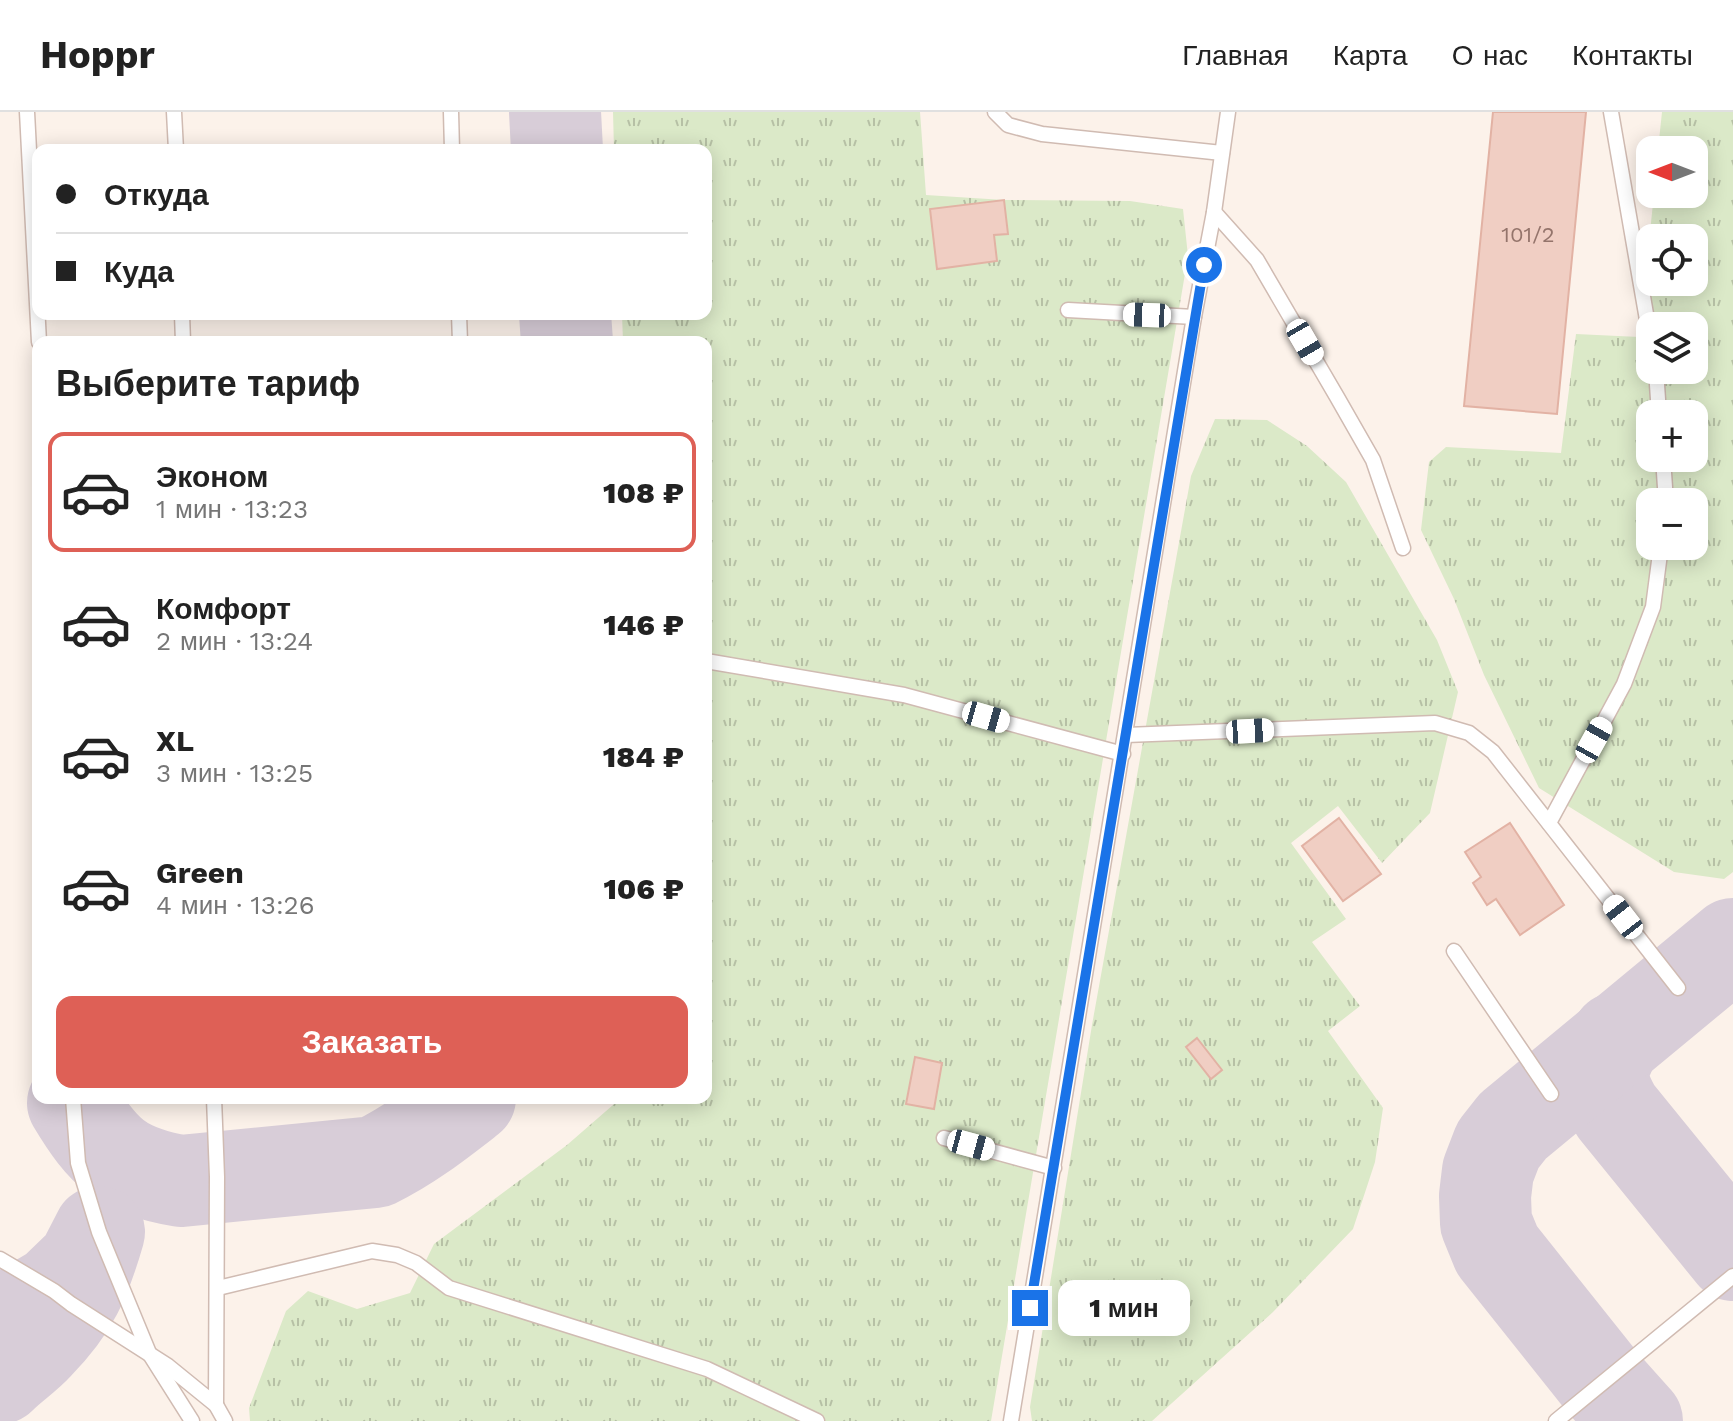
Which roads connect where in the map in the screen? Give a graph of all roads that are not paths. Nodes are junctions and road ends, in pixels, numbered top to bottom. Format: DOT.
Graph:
graph roads {
  1 [pos="27,112"];
  2 [pos="174,112"];
  3 [pos="451,112"];
  4 [pos="995,112"];
  5 [pos="1228,112"];
  6 [pos="1611,112"];
  7 [pos="176,144"];
  8 [pos="452,144"];
  9 [pos="1222,153"];
  10 [pos="32,208"];
  11 [pos="1214,212"];
  12 [pos="1068,310"];
  13 [pos="1646,312"];
  14 [pos="1194,317"];
  15 [pos="1403,548"];
  16 [pos="1659,560"];
  17 [pos="712,662"];
  18 [pos="1126,735"];
  19 [pos="1123,754"];
  20 [pos="1549,823"];
  21 [pos="1454,951"];
  22 [pos="1678,988"];
  23 [pos="1551,1094"];
  24 [pos="73,1104"];
  25 [pos="214,1104"];
  26 [pos="944,1138"];
  27 [pos="1054,1168"];
  28 [pos="0,1259"];
  29 [pos="1733,1276"];
  30 [pos="218,1288"];
  31 [pos="149,1353"];
  32 [pos="216,1405"];
  33 [pos="192,1421"];
  34 [pos="225,1421"];
  35 [pos="817,1421"];
  36 [pos="1011,1421"];
  37 [pos="1556,1421"];
  1 -- 10 [label="lane"];
  2 -- 7 [label="lane"];
  3 -- 8 [label="lane"];
  4 -- 9 [label="lane"];
  5 -- 9 [label="lane"];
  6 -- 13 [label="lane"];
  9 -- 11 [label="lane"];
  11 -- 14 [label="lane"];
  11 -- 15 [label="lane"];
  12 -- 14 [label="lane"];
  14 -- 18 [label="lane"];
  16 -- 20 [label="lane"];
  17 -- 19 [label="lane"];
  18 -- 19 [label="lane"];
  18 -- 20 [label="lane"];
  19 -- 27 [label="lane"];
  20 -- 22 [label="lane"];
  21 -- 23 [label="lane"];
  24 -- 31 [label="lane"];
  25 -- 30 [label="lane"];
  26 -- 27 [label="lane"];
  27 -- 36 [label="lane"];
  28 -- 31 [label="lane"];
  29 -- 37 [label="lane"];
  30 -- 32 [label="lane"];
  30 -- 35 [label="lane"];
  31 -- 32 [label="lane"];
  31 -- 33 [label="lane"];
  32 -- 34 [label="lane"];
}
